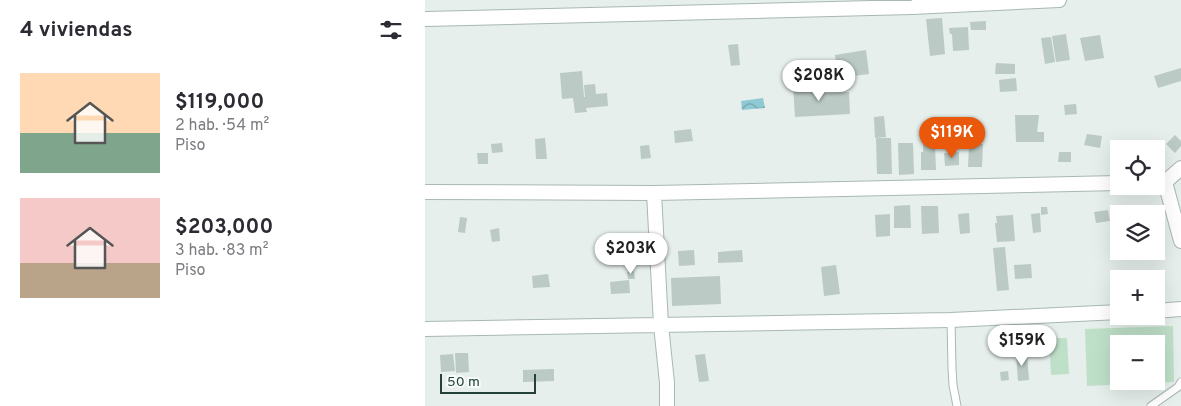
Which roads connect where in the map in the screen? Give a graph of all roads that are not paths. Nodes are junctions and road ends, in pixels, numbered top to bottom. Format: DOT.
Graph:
graph roads {
  1 [pos="1059,0"];
  2 [pos="425,19"];
  3 [pos="1181,168"];
  4 [pos="1165,179"];
  5 [pos="1110,183"];
  6 [pos="425,192"];
  7 [pos="654,193"];
  8 [pos="1165,194"];
  9 [pos="1181,241"];
  10 [pos="1181,309"];
  11 [pos="1165,310"];
  12 [pos="1110,312"];
  13 [pos="951,320"];
  14 [pos="661,325"];
  15 [pos="425,329"];
  16 [pos="1181,382"];
  17 [pos="667,406"];
  18 [pos="957,406"];
  19 [pos="1151,406"];
  1 -- 2 [label="street"];
  3 -- 4 [label="street"];
  5 -- 7 [label="street"];
  6 -- 7 [label="street"];
  7 -- 14 [label="street"];
  8 -- 9 [label="street"];
  10 -- 11 [label="street"];
  12 -- 13 [label="street"];
  13 -- 14 [label="street"];
  13 -- 18 [label="lane"];
  14 -- 15 [label="street"];
  14 -- 17 [label="street"];
  16 -- 19 [label="lane"];
}
